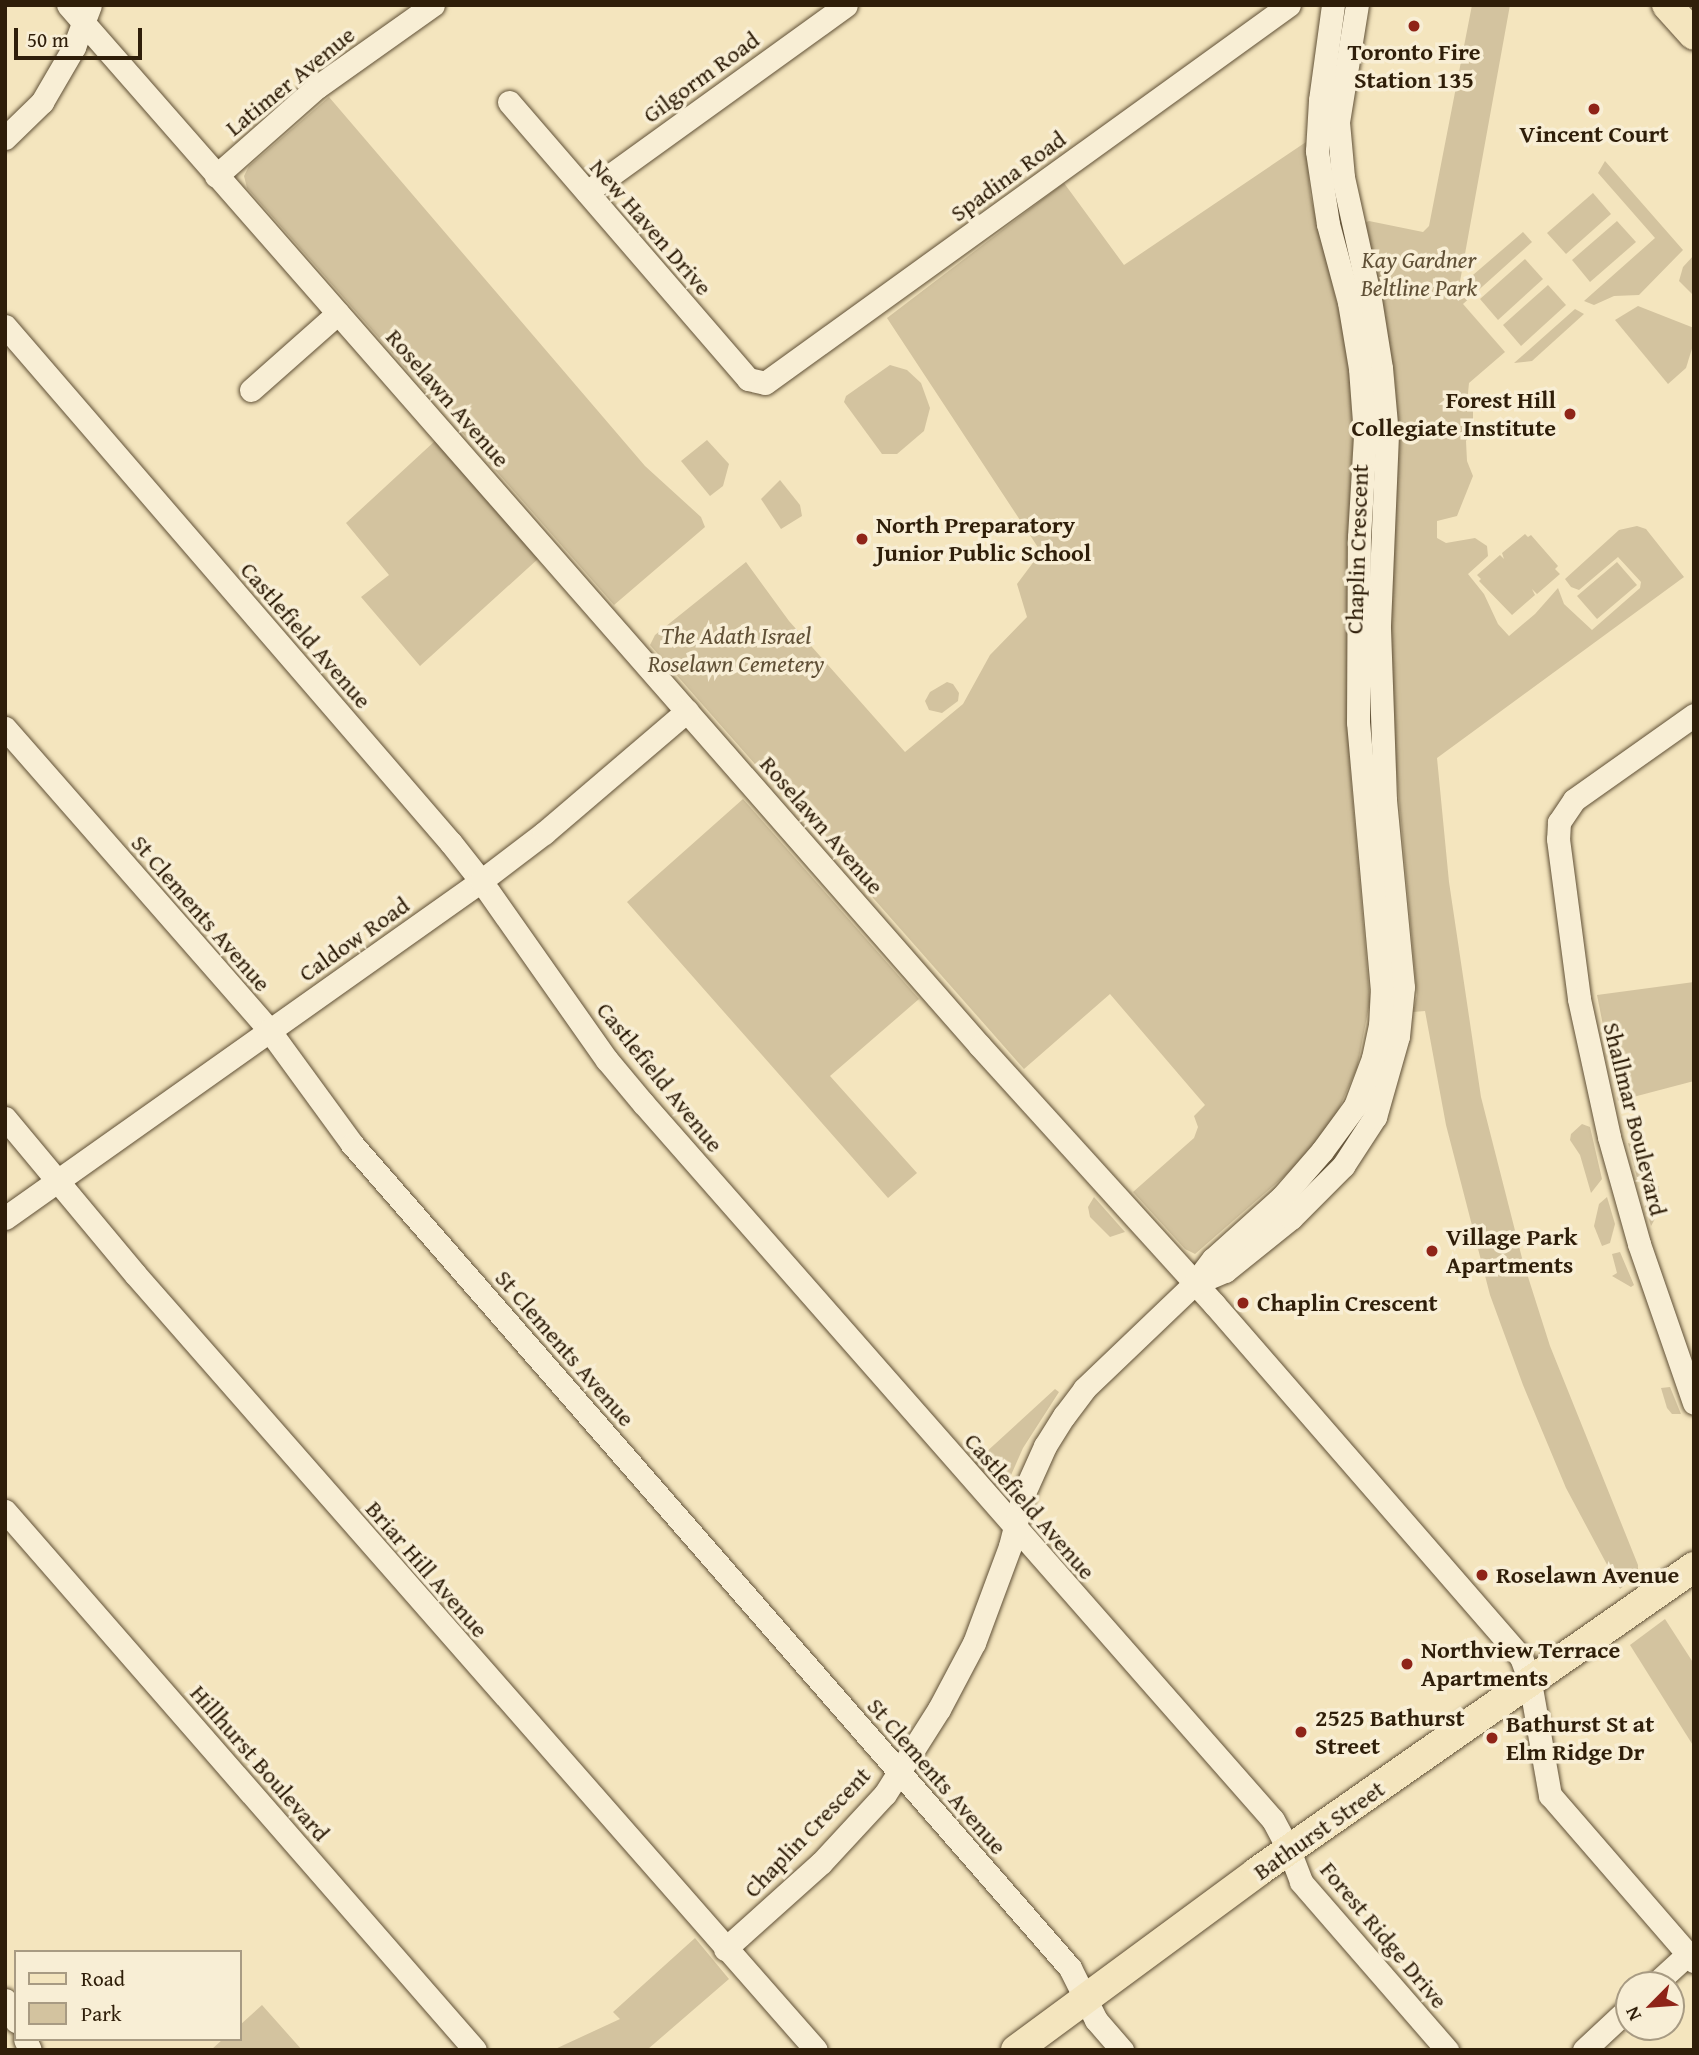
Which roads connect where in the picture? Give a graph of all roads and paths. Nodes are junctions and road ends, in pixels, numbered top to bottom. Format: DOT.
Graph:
graph roads {
  1 [pos="68,5"];
  2 [pos="433,5"];
  3 [pos="846,5"];
  4 [pos="1290,5"];
  5 [pos="1334,5"];
  6 [pos="1357,5"];
  7 [pos="1667,5"];
  8 [pos="87,14"];
  9 [pos="1694,35"];
  10 [pos="509,102"];
  11 [pos="5,138"];
  12 [pos="216,176"];
  13 [pos="587,192"];
  14 [pos="338,313"];
  15 [pos="5,326"];
  16 [pos="756,383"];
  17 [pos="251,390"];
  18 [pos="687,711"];
  19 [pos="1694,715"];
  20 [pos="1370,722"];
  21 [pos="5,728"];
  22 [pos="481,881"];
  23 [pos="269,1030"];
  24 [pos="5,1118"];
  25 [pos="60,1180"];
  26 [pos="5,1218"];
  27 [pos="1194,1284"];
  28 [pos="1694,1403"];
  29 [pos="5,1511"];
  30 [pos="1014,1528"];
  31 [pos="1694,1567"];
  32 [pos="1530,1682"];
  33 [pos="899,1772"];
  34 [pos="1289,1850"];
  35 [pos="725,1949"];
  36 [pos="1691,1957"];
  37 [pos="1672,1971"];
  38 [pos="5,2000"];
  39 [pos="1086,2000"];
  40 [pos="14,2017"];
  41 [pos="1615,2021"];
  42 [pos="475,2050"];
  43 [pos="816,2050"];
  44 [pos="1016,2050"];
  45 [pos="1122,2050"];
  46 [pos="1447,2050"];
  47 [pos="1584,2050"];
  1 -- 8 [label="street, Roselawn Avenue"];
  2 -- 12 [label="street, Latimer Avenue"];
  3 -- 13 [label="street, Gilgorm Road"];
  4 -- 16 [label="street, Spadina Road"];
  5 -- 20 [label="street, Chaplin Crescent"];
  6 -- 20 [label="street, Chaplin Crescent"];
  7 -- 9 [label="main road"];
  8 -- 11 [label="street"];
  8 -- 12 [label="street, Roselawn Avenue"];
  10 -- 13 [label="street, New Haven Drive"];
  12 -- 14 [label="street, Roselawn Avenue"];
  13 -- 16 [label="street, New Haven Drive"];
  14 -- 17 [label="street"];
  14 -- 18 [label="street, Roselawn Avenue"];
  15 -- 22 [label="street, Castlefield Avenue"];
  18 -- 22 [label="street, Caldow Road"];
  18 -- 27 [label="street, Roselawn Avenue"];
  19 -- 28 [label="street, Shallmar Boulevard"];
  20 -- 27 [label="street, Chaplin Crescent"];
  21 -- 23 [label="street, St Clements Avenue"];
  22 -- 23 [label="street, Caldow Road"];
  22 -- 30 [label="street, Castlefield Avenue"];
  23 -- 25 [label="street, Caldow Road"];
  23 -- 33 [label="street, St Clements Avenue"];
  24 -- 25 [label="street, Briar Hill Avenue"];
  25 -- 26 [label="street, Caldow Road"];
  25 -- 35 [label="street, Briar Hill Avenue"];
  27 -- 30 [label="street, Chaplin Crescent"];
  27 -- 32 [label="street, Roselawn Avenue"];
  29 -- 42 [label="street, Hillhurst Boulevard"];
  30 -- 33 [label="street, Chaplin Crescent"];
  30 -- 34 [label="street, Castlefield Avenue"];
  31 -- 32 [label="main road, Bathurst Street"];
  32 -- 34 [label="main road, Bathurst Street"];
  32 -- 36 [label="street, Roselawn Avenue"];
  33 -- 35 [label="street, Chaplin Crescent"];
  33 -- 39 [label="street, St Clements Avenue"];
  34 -- 39 [label="main road, Bathurst Street"];
  34 -- 46 [label="street, Forest Ridge Drive"];
  35 -- 43 [label="street, Briar Hill Avenue"];
  36 -- 37 [label="street"];
  38 -- 40 [label="street"];
  39 -- 44 [label="main road, Bathurst Street"];
  39 -- 45 [label="street, St Clements Avenue"];
  41 -- 47 [label="street"];
}
